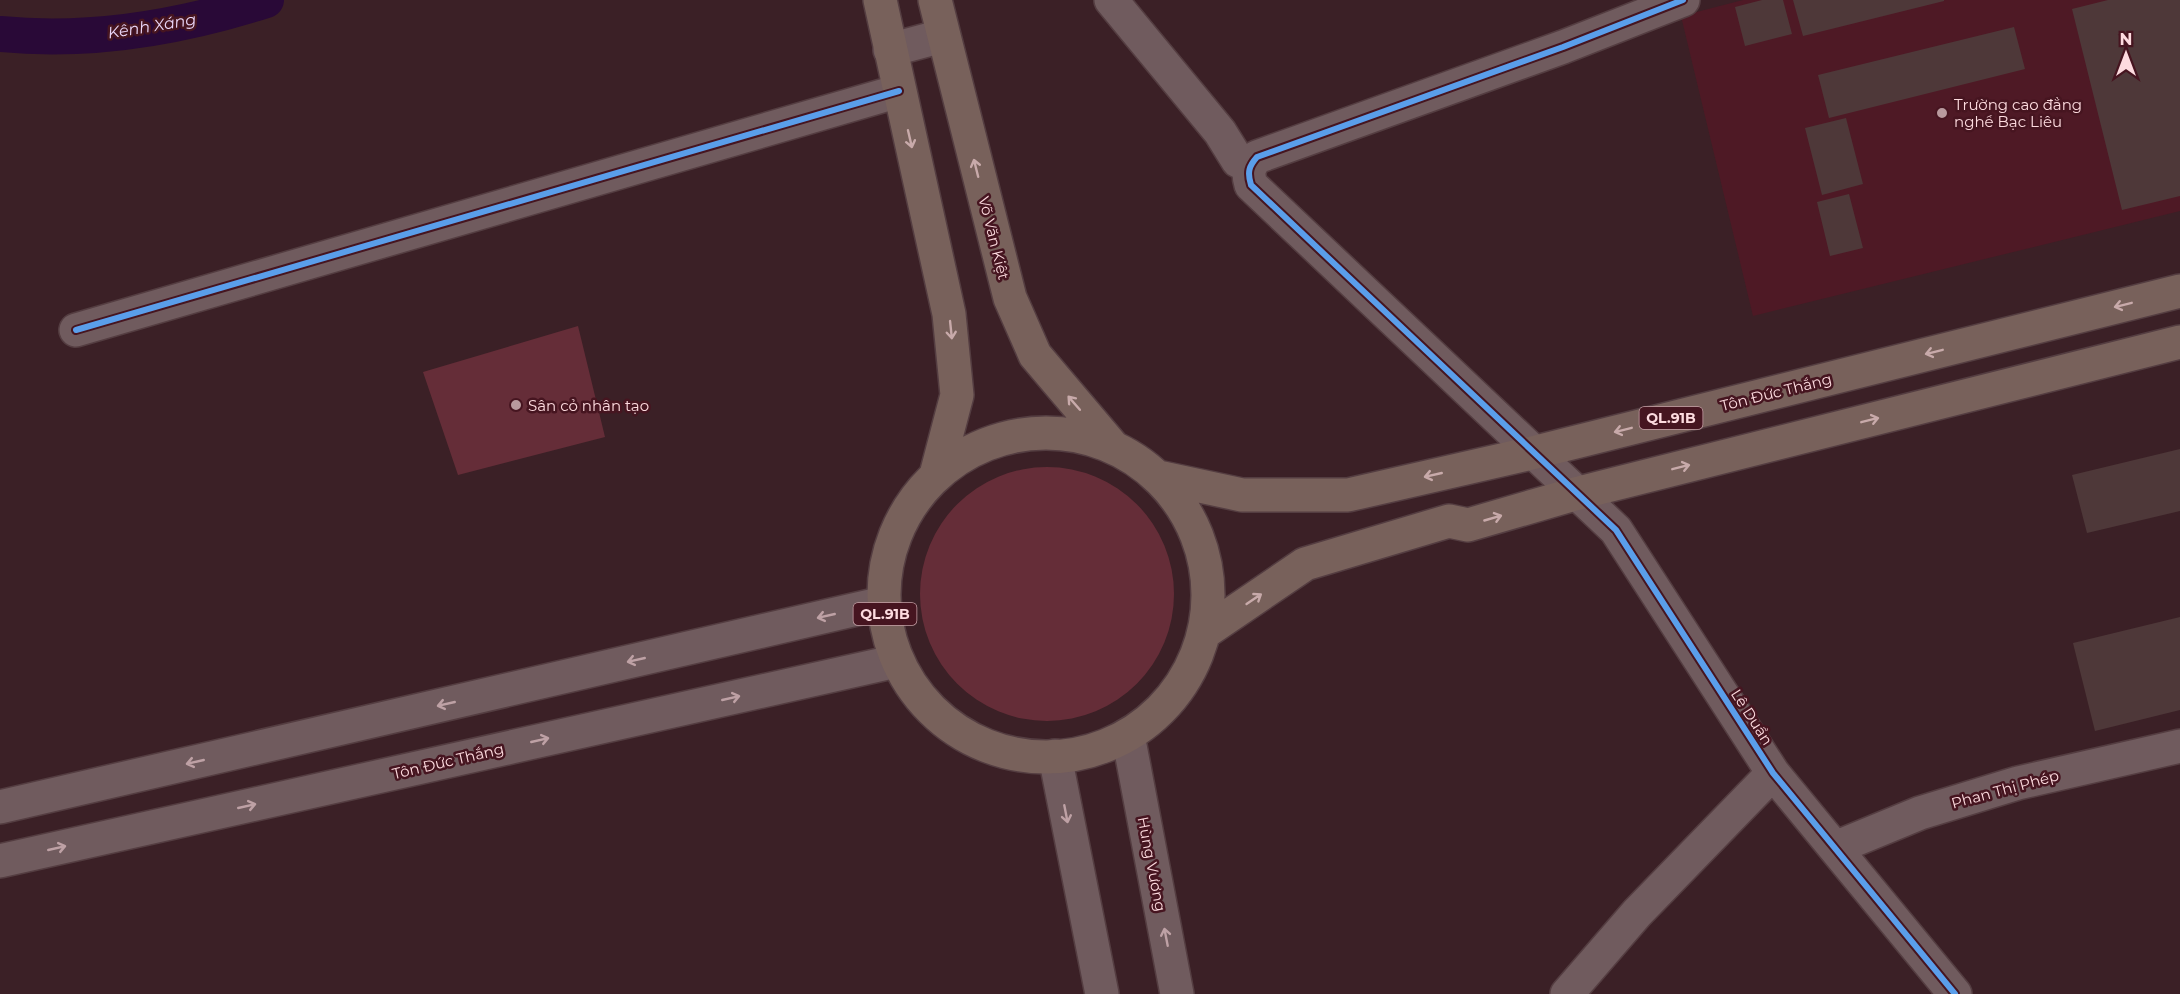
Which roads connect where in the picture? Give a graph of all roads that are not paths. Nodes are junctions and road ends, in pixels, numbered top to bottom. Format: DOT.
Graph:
graph roads {
  1 [pos="880,0"];
  2 [pos="935,0"];
  3 [pos="1111,0"];
  4 [pos="1683,0"];
  5 [pos="942,36"];
  6 [pos="890,50"];
  7 [pos="899,91"];
  8 [pos="1250,166"];
  9 [pos="2180,291"];
  10 [pos="76,330"];
  11 [pos="2180,342"];
  12 [pos="1113,447"];
  13 [pos="1532,453"];
  14 [pos="936,475"];
  15 [pos="1158,477"];
  16 [pos="1575,494"];
  17 [pos="883,603"];
  18 [pos="1205,632"];
  19 [pos="897,661"];
  20 [pos="1128,735"];
  21 [pos="2180,746"];
  22 [pos="1055,756"];
  23 [pos="1773,772"];
  24 [pos="0,807"];
  25 [pos="1835,848"];
  26 [pos="0,861"];
  27 [pos="1102,994"];
  28 [pos="1177,994"];
  29 [pos="1567,994"];
  30 [pos="1955,994"];
  1 -- 6 [label="highway, QL.91B"];
  2 -- 5 [label="highway, Võ Văn Kiệt / QL.91B"];
  3 -- 8 [label="street"];
  4 -- 8 [label="street"];
  5 -- 6 [label="street"];
  12 -- 5 [label="highway, Võ Văn Kiệt / QL.91B, one-way"];
  6 -- 7 [label="highway, QL.91B"];
  7 -- 10 [label="street"];
  7 -- 14 [label="highway, QL.91B, one-way"];
  8 -- 13 [label="street, Lê Duẩn"];
  9 -- 13 [label="highway, Tôn Đức Thắng / QL.91B, one-way"];
  16 -- 11 [label="highway, one-way"];
  12 -- 14 [label="highway, Tôn Đức Thắng / QL.91B"];
  12 -- 15 [label="highway, Tôn Đức Thắng / QL.91B"];
  13 -- 15 [label="highway, Tôn Đức Thắng / QL.91B, one-way"];
  13 -- 16 [label="street, Lê Duẩn"];
  14 -- 17 [label="highway, Tôn Đức Thắng / QL.91B"];
  15 -- 18 [label="highway, Tôn Đức Thắng / QL.91B"];
  18 -- 16 [label="highway, one-way"];
  16 -- 23 [label="street, Lê Duẩn"];
  17 -- 19 [label="highway, Tôn Đức Thắng / QL.91B"];
  17 -- 24 [label="street, one-way"];
  18 -- 20 [label="highway, Tôn Đức Thắng / QL.91B"];
  19 -- 22 [label="highway, Tôn Đức Thắng / QL.91B"];
  26 -- 19 [label="street, Tôn Đức Thắng, one-way"];
  20 -- 22 [label="highway, Tôn Đức Thắng / QL.91B"];
  28 -- 20 [label="street, Hùng Vương, one-way"];
  21 -- 25 [label="street, Phan Thị Phép"];
  22 -- 27 [label="street, one-way"];
  23 -- 25 [label="street, Lê Duẩn"];
  23 -- 29 [label="street"];
  25 -- 30 [label="street, Lê Duẩn"];
}
